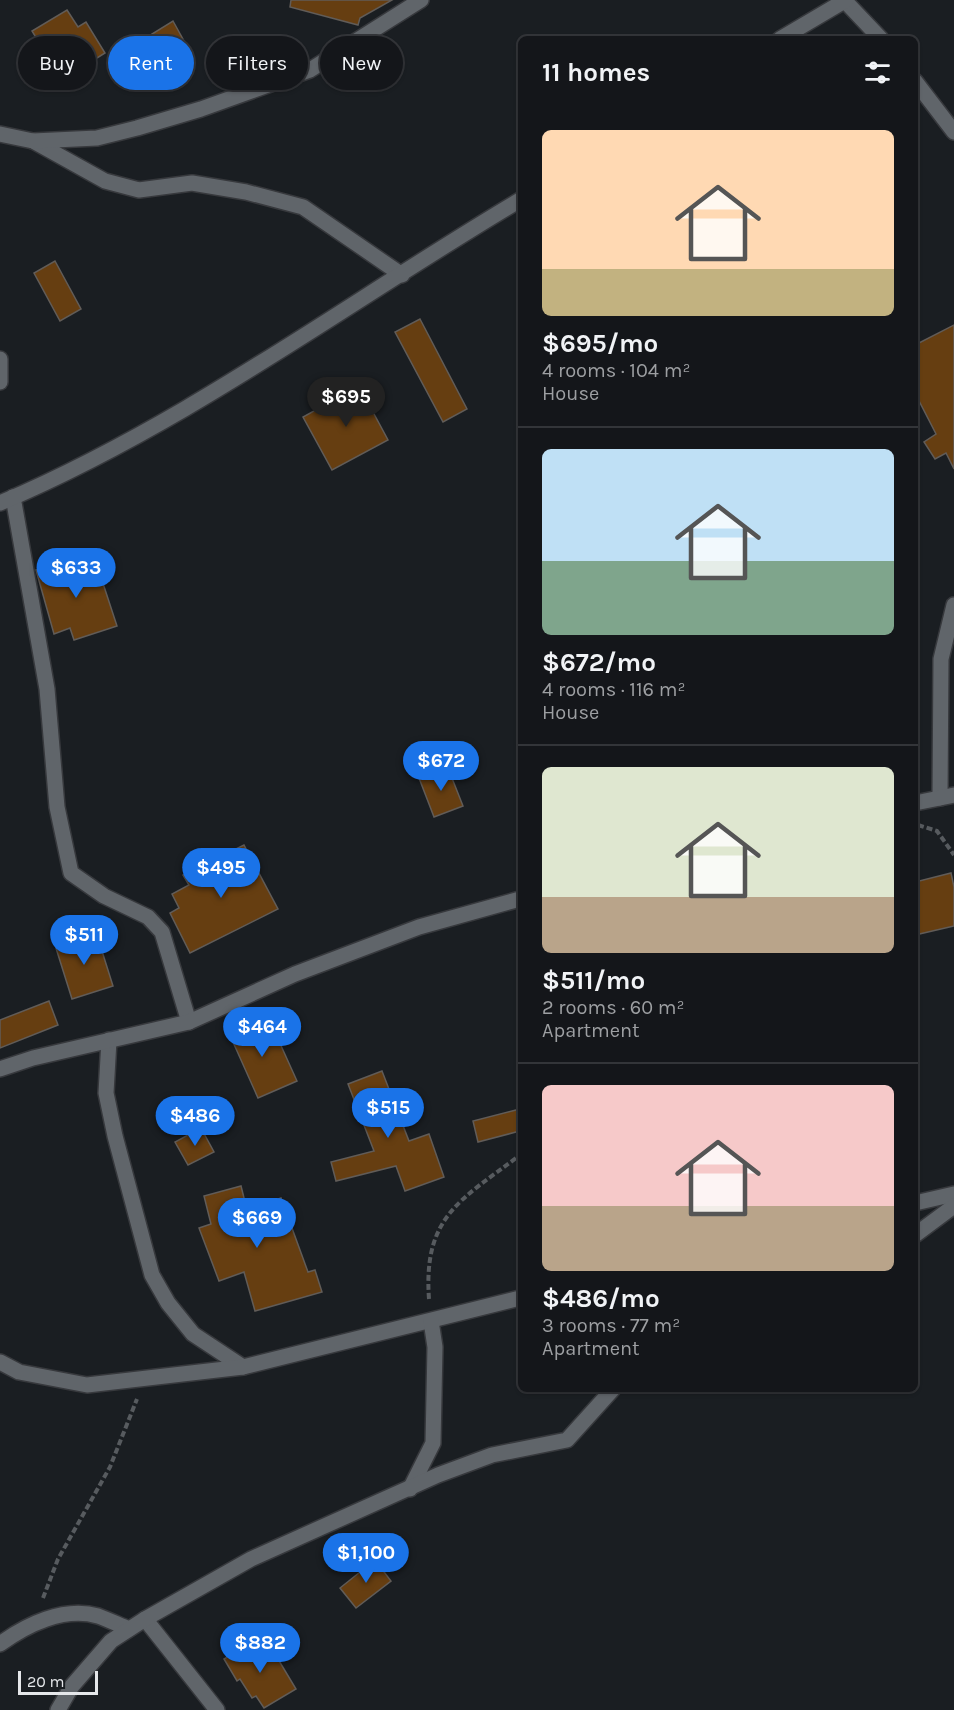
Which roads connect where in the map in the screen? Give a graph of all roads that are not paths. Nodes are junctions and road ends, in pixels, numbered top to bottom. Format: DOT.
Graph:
graph roads {
  1 [pos="421,0"];
  2 [pos="843,1"];
  3 [pos="785,36"];
  4 [pos="878,36"];
  5 [pos="918,85"];
  6 [pos="954,132"];
  7 [pos="0,134"];
  8 [pos="33,141"];
  9 [pos="518,201"];
  10 [pos="402,275"];
  11 [pos="0,359"];
  12 [pos="0,382"];
  13 [pos="7,500"];
  14 [pos="954,605"];
  15 [pos="947,797"];
  16 [pos="918,802"];
  17 [pos="518,900"];
  18 [pos="189,1022"];
  19 [pos="108,1040"];
  20 [pos="0,1069"];
  21 [pos="954,1194"];
  22 [pos="918,1202"];
  23 [pos="954,1206"];
  24 [pos="918,1233"];
  25 [pos="518,1299"];
  26 [pos="431,1321"];
  27 [pos="0,1362"];
  28 [pos="243,1368"];
  29 [pos="610,1392"];
  30 [pos="410,1489"];
  31 [pos="145,1619"];
  32 [pos="129,1629"];
  33 [pos="0,1644"];
  34 [pos="58,1710"];
  35 [pos="217,1710"];
  1 -- 8 [label="street"];
  2 -- 3 [label="street"];
  2 -- 4 [label="street"];
  5 -- 6 [label="street"];
  7 -- 8 [label="street"];
  8 -- 10 [label="street"];
  9 -- 10 [label="street"];
  10 -- 13 [label="street"];
  11 -- 12 [label="street"];
  13 -- 18 [label="street"];
  14 -- 15 [label="street"];
  15 -- 16 [label="street"];
  17 -- 18 [label="street"];
  18 -- 19 [label="street"];
  19 -- 20 [label="street"];
  19 -- 28 [label="street"];
  21 -- 22 [label="street"];
  23 -- 24 [label="street"];
  25 -- 26 [label="street"];
  26 -- 28 [label="street"];
  26 -- 30 [label="street"];
  27 -- 28 [label="street"];
  29 -- 30 [label="street"];
  30 -- 31 [label="street"];
  31 -- 32 [label="street"];
  31 -- 35 [label="street"];
  32 -- 33 [label="street"];
  32 -- 34 [label="street"];
}
